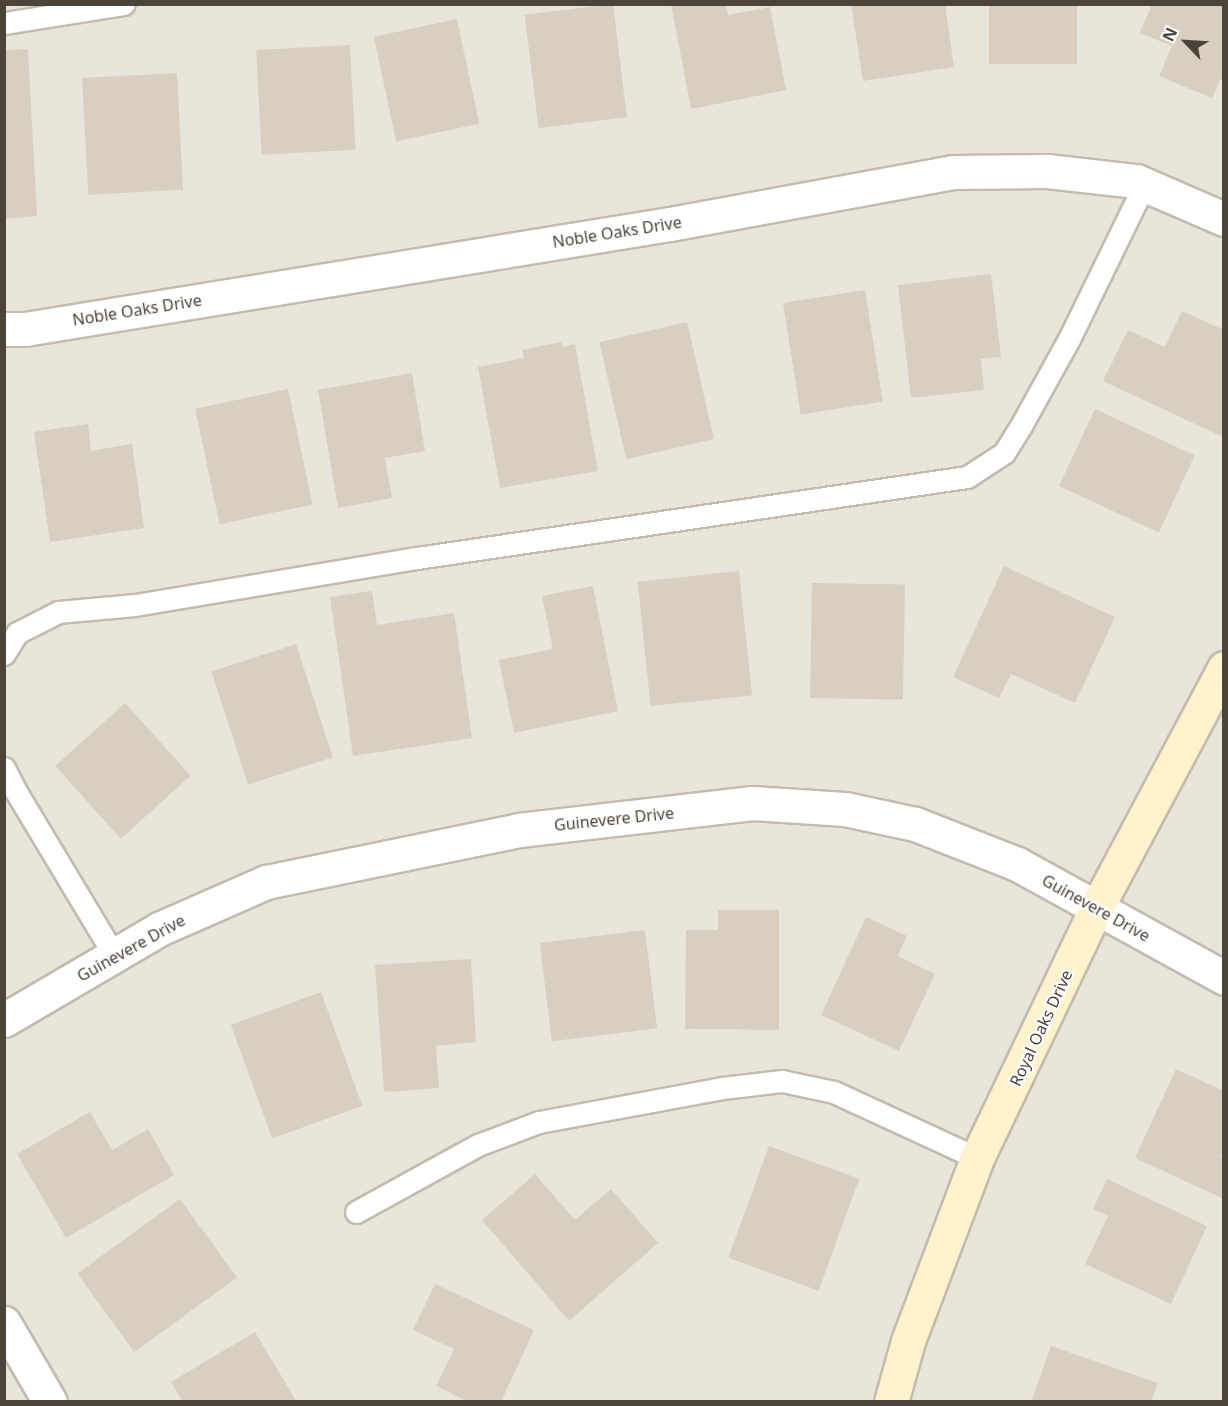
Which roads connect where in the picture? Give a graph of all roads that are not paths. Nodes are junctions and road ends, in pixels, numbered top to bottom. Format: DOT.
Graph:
graph roads {
  1 [pos="124,4"];
  2 [pos="4,23"];
  3 [pos="1144,185"];
  4 [pos="1224,219"];
  5 [pos="4,329"];
  6 [pos="4,654"];
  7 [pos="1224,668"];
  8 [pos="4,768"];
  9 [pos="1096,909"];
  10 [pos="114,955"];
  11 [pos="1224,978"];
  12 [pos="4,1020"];
  13 [pos="977,1158"];
  14 [pos="356,1212"];
  15 [pos="4,1323"];
  16 [pos="50,1401"];
  17 [pos="891,1401"];
  1 -- 2 [label="lane"];
  3 -- 4 [label="street, Noble Oaks Drive"];
  3 -- 5 [label="street, Noble Oaks Drive"];
  3 -- 6 [label="lane"];
  7 -- 9 [label="street, Royal Oaks Drive"];
  8 -- 10 [label="lane"];
  9 -- 10 [label="street, Guinevere Drive"];
  9 -- 11 [label="street, Guinevere Drive"];
  9 -- 13 [label="street, Royal Oaks Drive"];
  10 -- 12 [label="street, Guinevere Drive"];
  13 -- 14 [label="lane"];
  13 -- 17 [label="street, Royal Oaks Drive"];
  15 -- 16 [label="street"];
}
